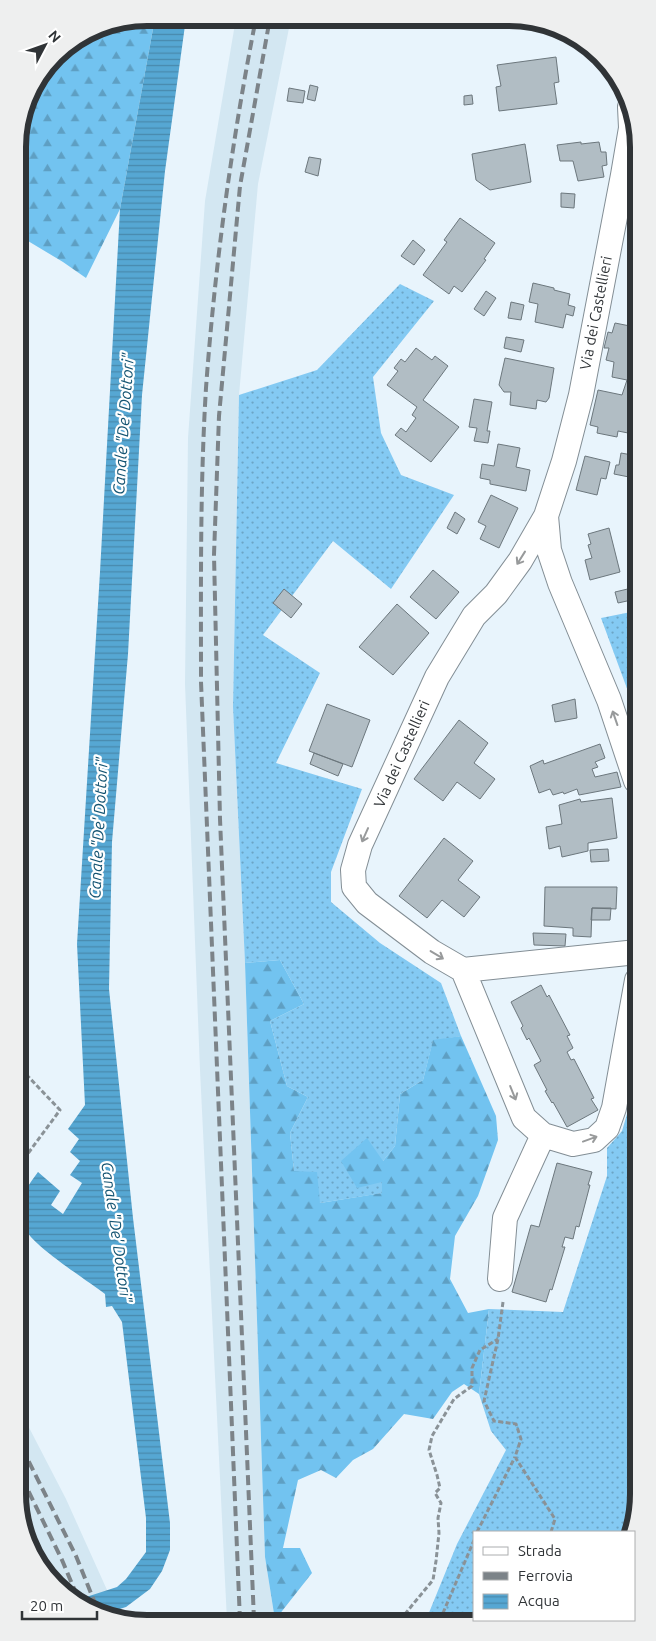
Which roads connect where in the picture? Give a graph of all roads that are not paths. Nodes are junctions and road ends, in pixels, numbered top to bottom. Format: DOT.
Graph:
graph roads {
  1 [pos="629,137"];
  2 [pos="546,516"];
  3 [pos="630,762"];
  4 [pos="629,953"];
  5 [pos="463,970"];
  6 [pos="629,1023"];
  7 [pos="544,1135"];
  8 [pos="500,1279"];
  1 -- 2 [label="street, Via dei Castellieri"];
  3 -- 2 [label="street, Via dei Castellieri, one-way"];
  2 -- 5 [label="street, Via dei Castellieri, one-way"];
  4 -- 5 [label="street"];
  5 -- 7 [label="street, one-way"];
  7 -- 6 [label="street, one-way"];
  7 -- 8 [label="street"];
}
